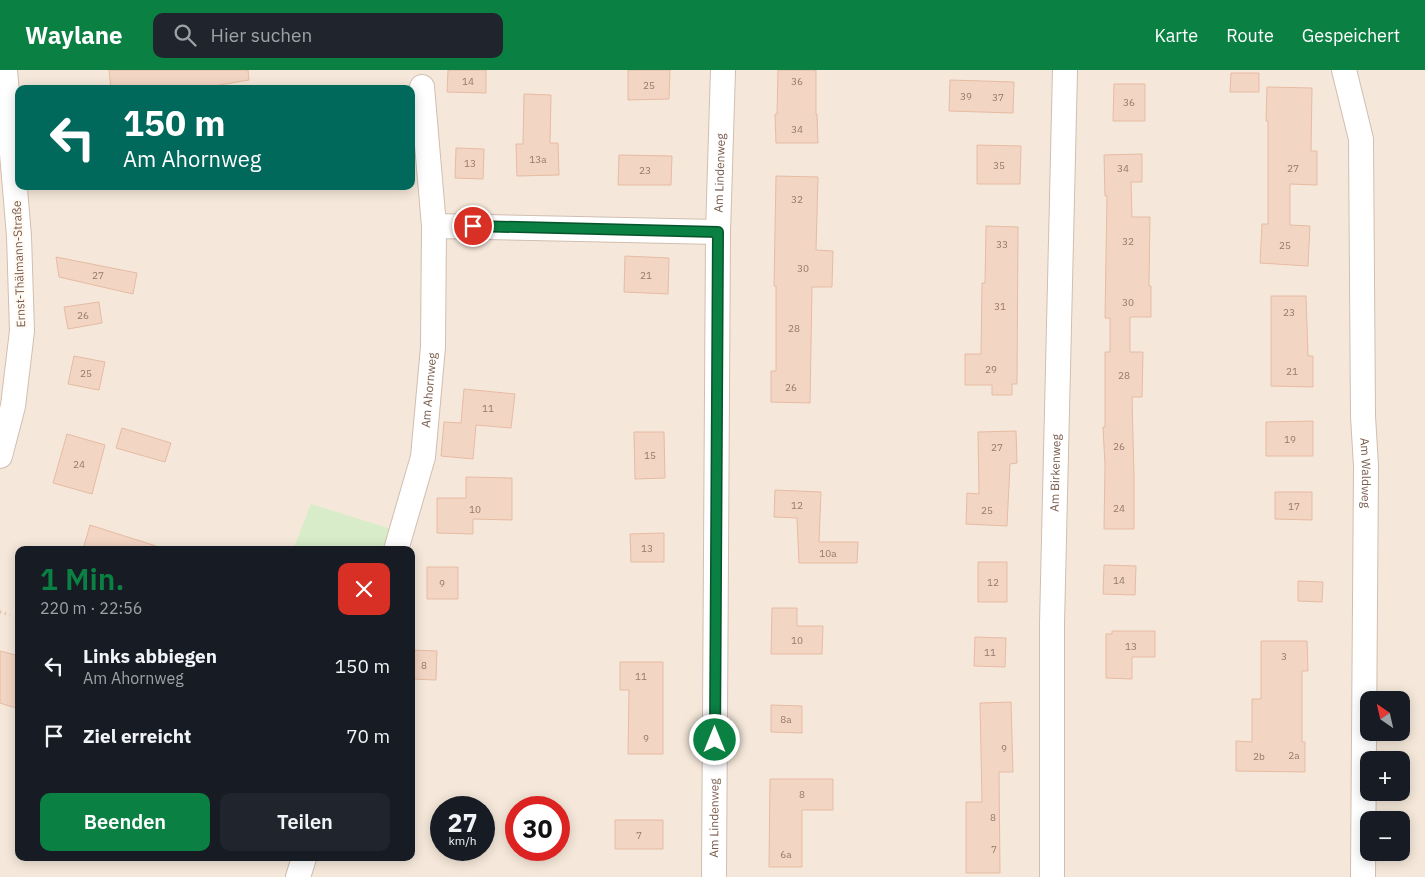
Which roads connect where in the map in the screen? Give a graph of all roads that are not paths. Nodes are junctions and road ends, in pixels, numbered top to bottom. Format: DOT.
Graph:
graph roads {
  1 [pos="5,70"];
  2 [pos="723,70"];
  3 [pos="1065,70"];
  4 [pos="1344,70"];
  5 [pos="422,87"];
  6 [pos="15,189"];
  7 [pos="15,190"];
  8 [pos="434,226"];
  9 [pos="718,232"];
  10 [pos="0,456"];
  11 [pos="397,546"];
  12 [pos="303,861"];
  13 [pos="298,877"];
  14 [pos="714,877"];
  15 [pos="1052,877"];
  16 [pos="1363,877"];
  1 -- 6 [label="street, Ernst-Thälmann-Straße"];
  2 -- 9 [label="street, Am Lindenweg"];
  3 -- 15 [label="street, Am Birkenweg"];
  4 -- 16 [label="street, Am Waldweg"];
  5 -- 8 [label="street, Am Ahornweg"];
  7 -- 10 [label="street, Ernst-Thälmann-Straße"];
  8 -- 9 [label="street"];
  8 -- 11 [label="street, Am Ahornweg"];
  9 -- 14 [label="street, Am Lindenweg"];
  12 -- 13 [label="street"];
}
